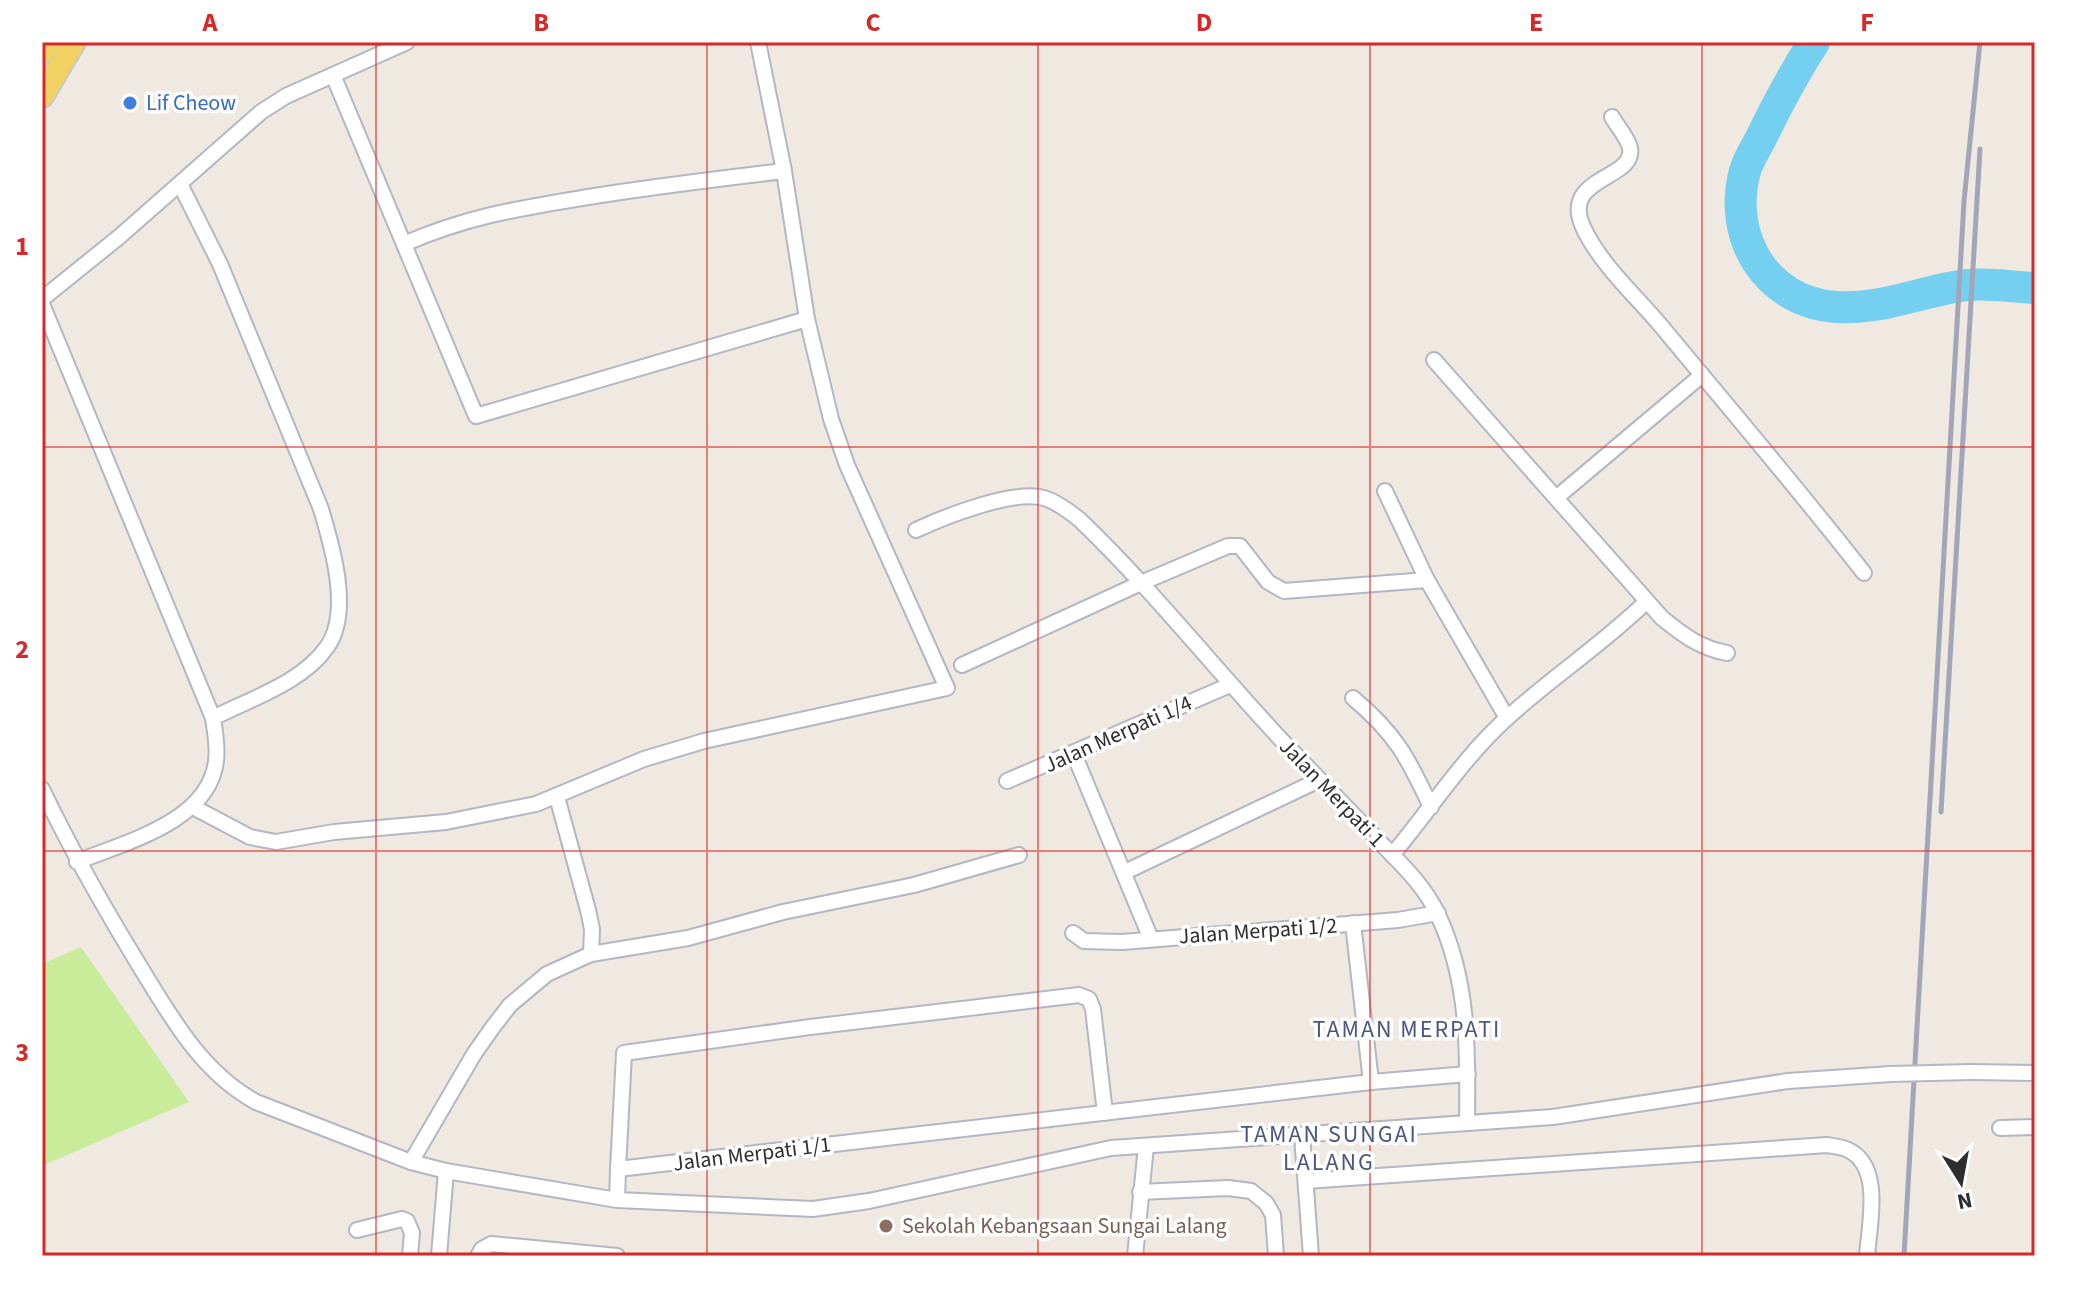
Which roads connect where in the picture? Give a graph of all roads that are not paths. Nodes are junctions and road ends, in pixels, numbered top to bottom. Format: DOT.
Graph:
graph roads {
  1 [pos="48,42"];
  2 [pos="74,42"];
  3 [pos="407,42"];
  4 [pos="758,42"];
  5 [pos="42,52"];
  6 [pos="333,75"];
  7 [pos="42,96"];
  8 [pos="1612,117"];
  9 [pos="784,171"];
  10 [pos="180,184"];
  11 [pos="404,244"];
  12 [pos="42,302"];
  13 [pos="807,319"];
  14 [pos="1434,360"];
  15 [pos="1702,375"];
  16 [pos="1385,491"];
  17 [pos="1556,498"];
  18 [pos="916,530"];
  19 [pos="1864,573"];
  20 [pos="1427,580"];
  21 [pos="1141,583"];
  22 [pos="1647,601"];
  23 [pos="1727,653"];
  24 [pos="962,665"];
  25 [pos="1230,685"];
  26 [pos="1353,698"];
  27 [pos="213,718"];
  28 [pos="1507,718"];
  29 [pos="1074,754"];
  30 [pos="1319,780"];
  31 [pos="1007,781"];
  32 [pos="42,789"];
  33 [pos="557,797"];
  34 [pos="193,807"];
  35 [pos="1431,807"];
  36 [pos="48,818"];
  37 [pos="1019,855"];
  38 [pos="1392,855"];
  39 [pos="77,862"];
  40 [pos="1125,872"];
  41 [pos="1438,913"];
  42 [pos="1353,923"];
  43 [pos="1076,936"];
  44 [pos="1151,939"];
  45 [pos="591,954"];
  46 [pos="2035,1073"];
  47 [pos="1468,1074"];
  48 [pos="1371,1082"];
  49 [pos="1105,1113"];
  50 [pos="1467,1123"];
  51 [pos="2035,1127"];
  52 [pos="2000,1128"];
  53 [pos="1302,1135"];
  54 [pos="1146,1146"];
  55 [pos="411,1162"];
  56 [pos="618,1169"];
  57 [pos="446,1171"];
  58 [pos="1306,1181"];
  59 [pos="1140,1192"];
  60 [pos="617,1200"];
  61 [pos="357,1230"];
  62 [pos="410,1256"];
  63 [pos="439,1256"];
  64 [pos="478,1256"];
  65 [pos="617,1256"];
  66 [pos="1135,1256"];
  67 [pos="1276,1256"];
  68 [pos="1311,1256"];
  69 [pos="1867,1256"];
  1 -- 5 [label="main road"];
  2 -- 7 [label="main road"];
  3 -- 6 [label="street"];
  4 -- 9 [label="street"];
  6 -- 10 [label="street"];
  6 -- 11 [label="street"];
  8 -- 15 [label="street"];
  9 -- 11 [label="street"];
  9 -- 13 [label="street"];
  10 -- 12 [label="street"];
  10 -- 27 [label="street"];
  11 -- 13 [label="street"];
  12 -- 27 [label="street"];
  13 -- 33 [label="street"];
  14 -- 17 [label="street"];
  15 -- 17 [label="street"];
  15 -- 19 [label="street"];
  16 -- 20 [label="street"];
  17 -- 22 [label="street"];
  18 -- 21 [label="street, Jalan Merpati 1"];
  20 -- 21 [label="street"];
  20 -- 28 [label="street"];
  21 -- 24 [label="street"];
  21 -- 25 [label="street, Jalan Merpati 1"];
  22 -- 23 [label="street"];
  22 -- 28 [label="street"];
  25 -- 29 [label="street, Jalan Merpati 1/4"];
  25 -- 30 [label="street, Jalan Merpati 1"];
  26 -- 35 [label="street"];
  27 -- 34 [label="street"];
  28 -- 35 [label="street"];
  29 -- 31 [label="street, Jalan Merpati 1/4"];
  29 -- 40 [label="street"];
  30 -- 38 [label="street, Jalan Merpati 1"];
  30 -- 40 [label="street"];
  32 -- 36 [label="street"];
  33 -- 34 [label="street"];
  33 -- 45 [label="street"];
  34 -- 39 [label="street"];
  35 -- 38 [label="street"];
  36 -- 39 [label="street"];
  37 -- 45 [label="street"];
  38 -- 41 [label="street, Jalan Merpati 1"];
  39 -- 55 [label="street"];
  40 -- 44 [label="street"];
  41 -- 42 [label="street, Jalan Merpati 1/2"];
  41 -- 47 [label="street, Jalan Merpati 1"];
  42 -- 44 [label="street, Jalan Merpati 1/2"];
  42 -- 48 [label="street"];
  43 -- 44 [label="street, Jalan Merpati 1/2"];
  45 -- 55 [label="street"];
  46 -- 50 [label="street, bridge"];
  47 -- 48 [label="street, Jalan Merpati 1/1"];
  47 -- 50 [label="street, Jalan Merpati 1"];
  48 -- 49 [label="street, Jalan Merpati 1/1"];
  49 -- 56 [label="street, Jalan Merpati 1/1"];
  49 -- 56 [label="street"];
  50 -- 53 [label="street"];
  51 -- 52 [label="street"];
  53 -- 54 [label="street"];
  53 -- 58 [label="street"];
  54 -- 59 [label="street"];
  54 -- 60 [label="street"];
  55 -- 57 [label="street"];
  56 -- 60 [label="street"];
  57 -- 60 [label="street"];
  57 -- 63 [label="street"];
  58 -- 68 [label="street"];
  58 -- 69 [label="street"];
  59 -- 66 [label="street"];
  59 -- 67 [label="street"];
  61 -- 62 [label="street"];
  64 -- 65 [label="street"];
}
